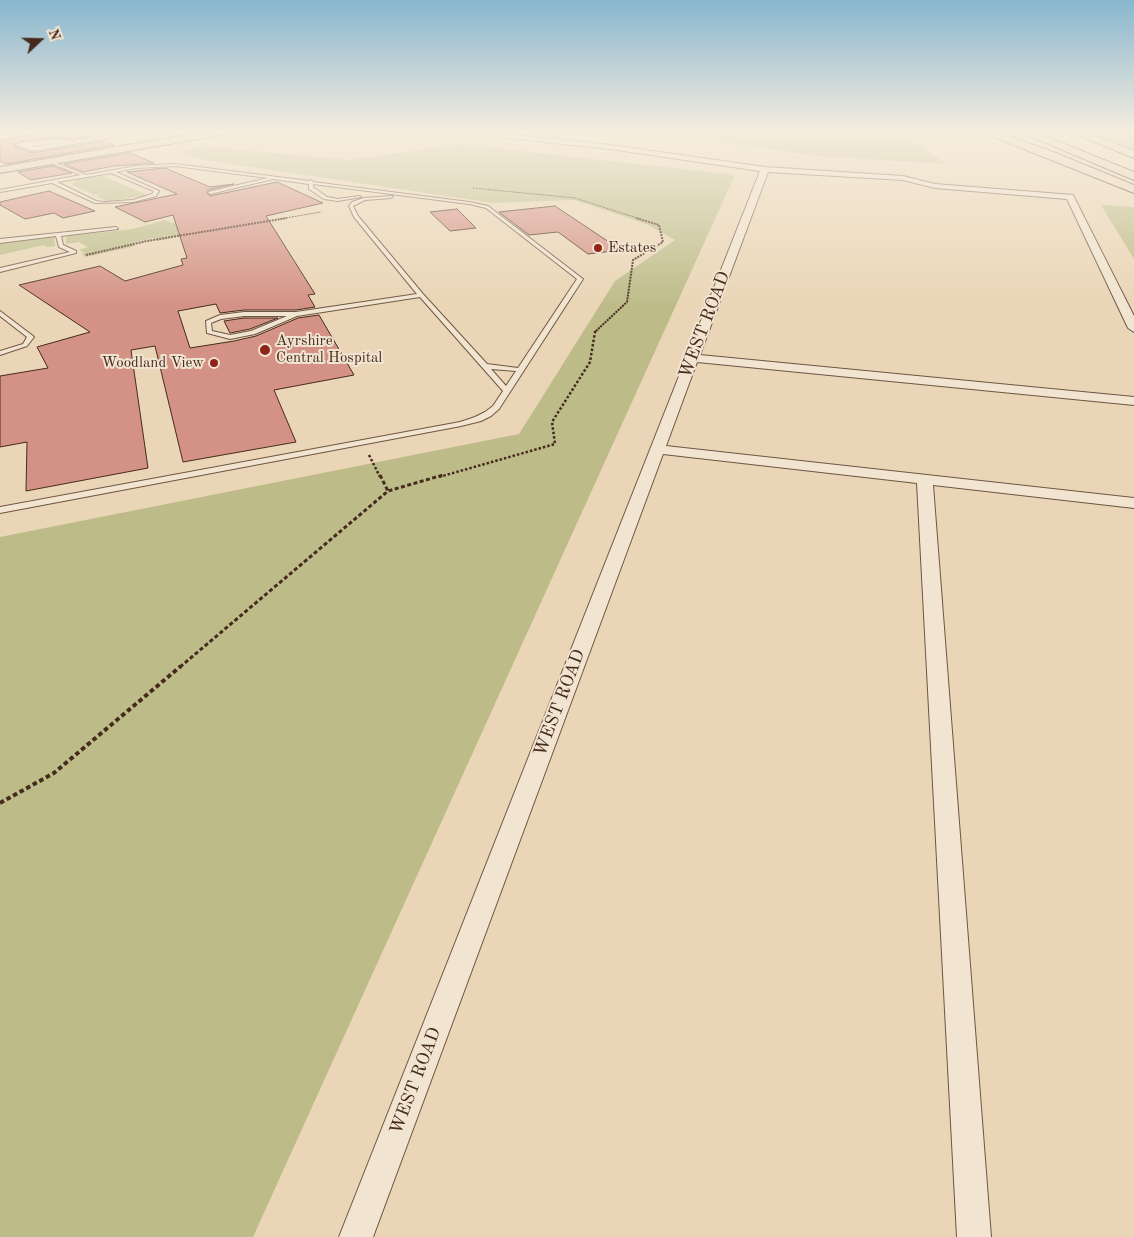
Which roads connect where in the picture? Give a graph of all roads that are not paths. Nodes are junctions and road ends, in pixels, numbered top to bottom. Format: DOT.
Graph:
graph roads {
  1 [pos="69,190"];
  2 [pos="154,190"];
  3 [pos="228,190"];
  4 [pos="314,190"];
  5 [pos="373,190"];
  6 [pos="757,190"];
  7 [pos="977,190"];
  8 [pos="210,194"];
  9 [pos="410,194"];
  10 [pos="116,228"];
  11 [pos="58,234"];
  12 [pos="0,241"];
  13 [pos="0,270"];
  14 [pos="421,295"];
  15 [pos="0,313"];
  16 [pos="296,314"];
  17 [pos="1134,328"];
  18 [pos="0,353"];
  19 [pos="692,358"];
  20 [pos="485,366"];
  21 [pos="521,370"];
  22 [pos="507,392"];
  23 [pos="1134,401"];
  24 [pos="658,449"];
  25 [pos="925,480"];
  26 [pos="1134,503"];
  27 [pos="0,510"];
  28 [pos="356,1237"];
  29 [pos="974,1237"];
  1 -- 2 [label="lane"];
  3 -- 8 [label="lane"];
  4 -- 5 [label="lane"];
  5 -- 9 [label="lane"];
  6 -- 19 [label="street, WEST ROAD"];
  7 -- 17 [label="street"];
  9 -- 14 [label="lane"];
  9 -- 21 [label="lane"];
  10 -- 11 [label="lane"];
  11 -- 12 [label="lane"];
  11 -- 13 [label="lane"];
  14 -- 16 [label="lane"];
  14 -- 20 [label="lane"];
  15 -- 18 [label="lane"];
  16 -- 16 [label="lane"];
  19 -- 23 [label="street"];
  19 -- 24 [label="street, WEST ROAD"];
  20 -- 21 [label="lane"];
  20 -- 22 [label="lane"];
  21 -- 22 [label="lane"];
  22 -- 27 [label="lane"];
  24 -- 25 [label="street"];
  24 -- 28 [label="street, WEST ROAD"];
  25 -- 26 [label="street"];
  25 -- 29 [label="street"];
}
